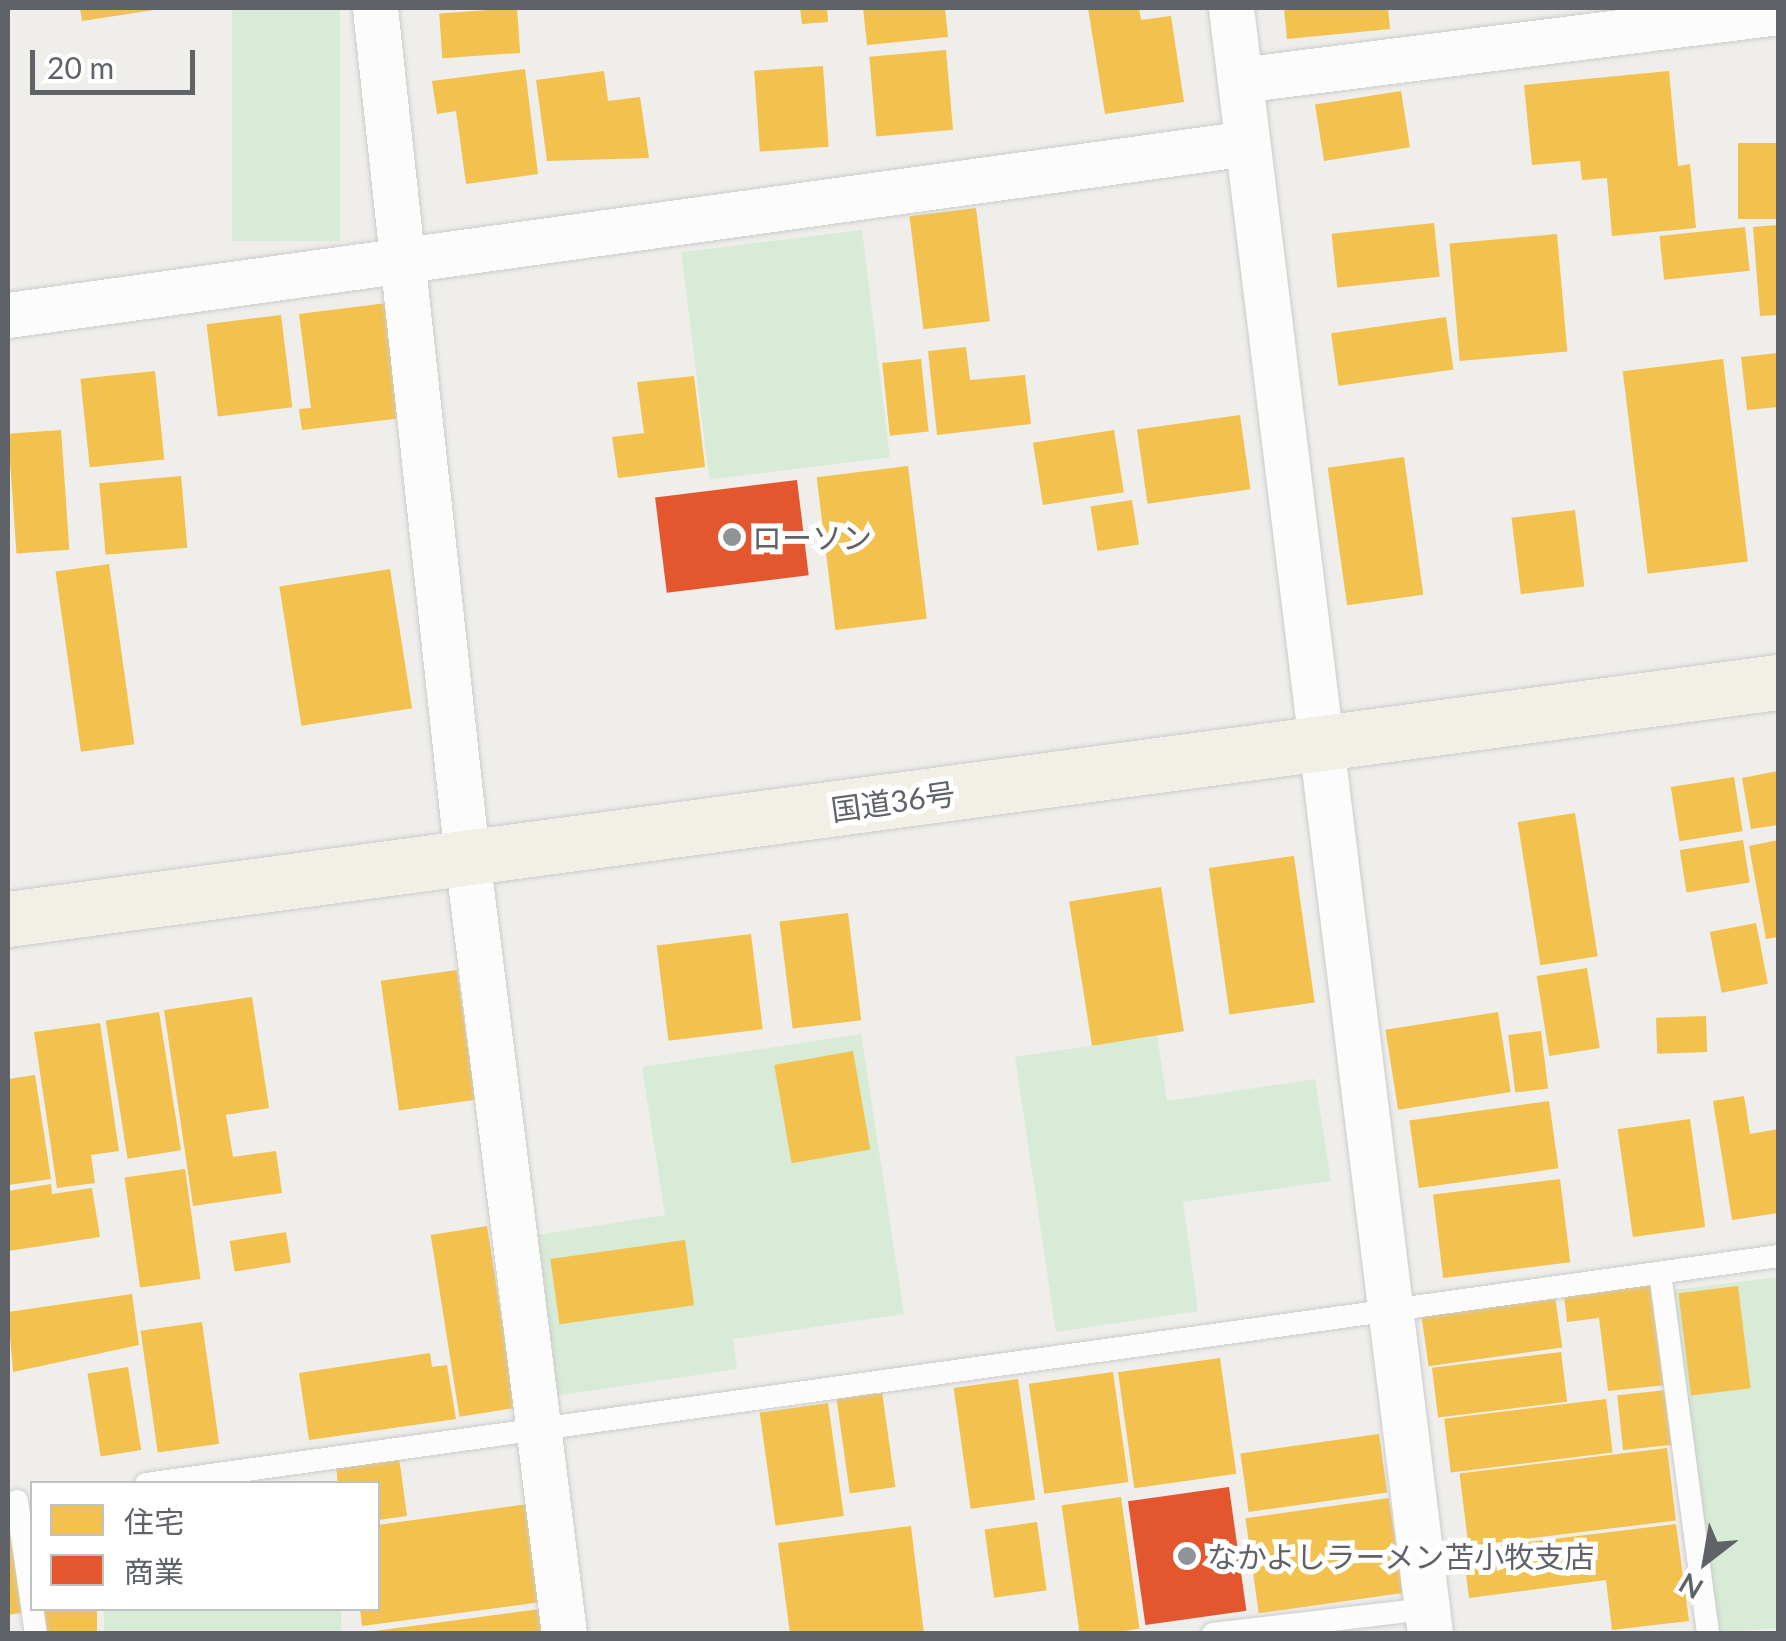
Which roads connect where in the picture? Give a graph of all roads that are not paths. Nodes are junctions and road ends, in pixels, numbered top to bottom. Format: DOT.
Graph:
graph roads {
  1 [pos="374,8"];
  2 [pos="1231,8"];
  3 [pos="1756,12"];
  4 [pos="1240,80"];
  5 [pos="1247,143"];
  6 [pos="402,260"];
  7 [pos="8,315"];
  8 [pos="1778,682"];
  9 [pos="1321,744"];
  10 [pos="466,857"];
  11 [pos="8,918"];
  12 [pos="1778,1256"];
  13 [pos="1660,1273"];
  14 [pos="1391,1311"];
  15 [pos="538,1429"];
  16 [pos="167,1481"];
  17 [pos="15,1500"];
  18 [pos="30,1596"];
  19 [pos="1428,1621"];
  20 [pos="564,1634"];
  21 [pos="1213,1634"];
  22 [pos="1708,1634"];
  1 -- 6 [label="street"];
  2 -- 4 [label="street"];
  3 -- 4 [label="street"];
  4 -- 5 [label="street"];
  5 -- 6 [label="street"];
  5 -- 9 [label="street"];
  6 -- 7 [label="street"];
  6 -- 10 [label="street"];
  8 -- 9 [label="highway, 国道36号"];
  9 -- 10 [label="highway, 国道36号"];
  9 -- 14 [label="street"];
  10 -- 11 [label="highway, 国道36号"];
  10 -- 15 [label="street"];
  12 -- 13 [label="lane"];
  13 -- 14 [label="lane"];
  13 -- 22 [label="lane"];
  14 -- 15 [label="lane"];
  14 -- 19 [label="street"];
  15 -- 16 [label="lane"];
  15 -- 20 [label="street"];
  17 -- 18 [label="lane"];
  19 -- 21 [label="lane"];
}
